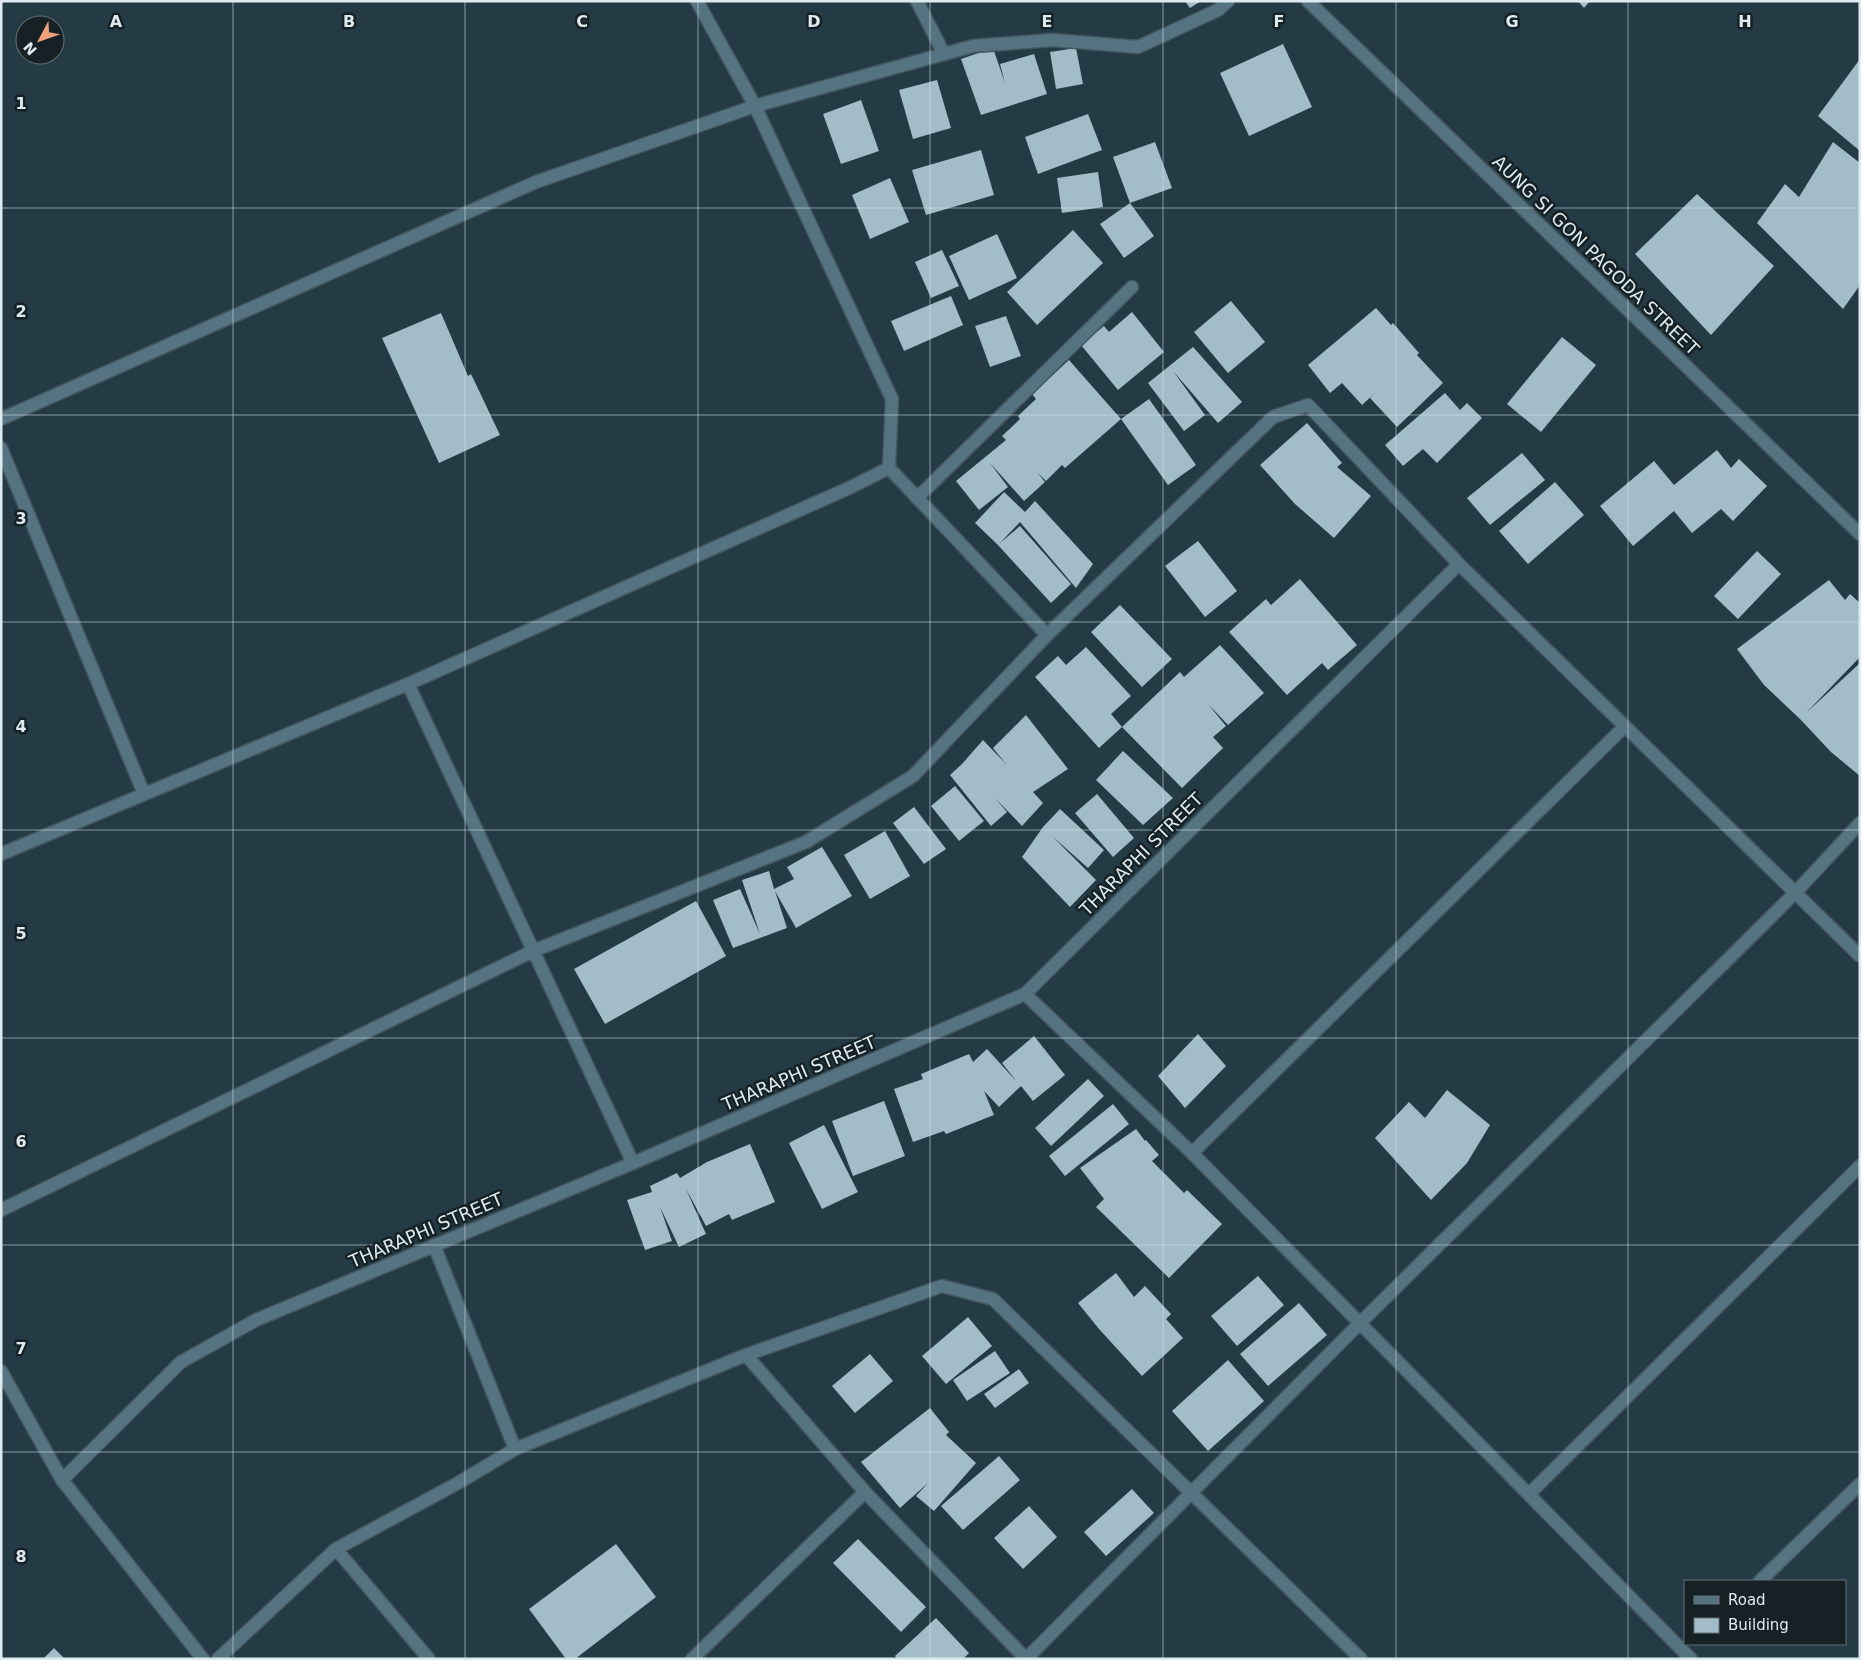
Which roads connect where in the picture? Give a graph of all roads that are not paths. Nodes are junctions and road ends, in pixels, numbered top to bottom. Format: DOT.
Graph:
graph roads {
  1 [pos="697,1"];
  2 [pos="917,1"];
  3 [pos="1228,1"];
  4 [pos="1308,1"];
  5 [pos="944,54"];
  6 [pos="755,106"];
  7 [pos="1132,287"];
  8 [pos="1,419"];
  9 [pos="1,448"];
  10 [pos="889,468"];
  11 [pos="917,498"];
  12 [pos="1860,534"];
  13 [pos="1459,564"];
  14 [pos="1047,635"];
  15 [pos="408,684"];
  16 [pos="1624,727"];
  17 [pos="144,794"];
  18 [pos="1860,823"];
  19 [pos="1,854"];
  20 [pos="1794,894"];
  21 [pos="533,951"];
  22 [pos="1860,956"];
  23 [pos="1025,994"];
  24 [pos="1192,1153"];
  25 [pos="633,1163"];
  26 [pos="1860,1166"];
  27 [pos="1,1210"];
  28 [pos="434,1244"];
  29 [pos="1360,1323"];
  30 [pos="746,1355"];
  31 [pos="1,1371"];
  32 [pos="515,1449"];
  33 [pos="62,1480"];
  34 [pos="1860,1484"];
  35 [pos="865,1492"];
  36 [pos="1191,1493"];
  37 [pos="1529,1494"];
  38 [pos="336,1549"];
  39 [pos="1761,1580"];
  40 [pos="1695,1645"];
  41 [pos="1689,1656"];
  42 [pos="203,1659"];
  43 [pos="218,1659"];
  44 [pos="429,1659"];
  45 [pos="692,1659"];
  46 [pos="1026,1659"];
  47 [pos="1361,1659"];
  1 -- 6 [label="street"];
  2 -- 5 [label="street"];
  3 -- 5 [label="street"];
  4 -- 12 [label="street, AUNG SI GON PAGODA STREET"];
  5 -- 6 [label="street"];
  6 -- 8 [label="street"];
  6 -- 10 [label="street"];
  7 -- 11 [label="street"];
  9 -- 17 [label="street"];
  10 -- 11 [label="street"];
  10 -- 15 [label="street"];
  11 -- 14 [label="street"];
  13 -- 14 [label="street"];
  13 -- 16 [label="street"];
  13 -- 23 [label="street, THARAPHI STREET"];
  14 -- 21 [label="street"];
  15 -- 17 [label="street"];
  15 -- 21 [label="street"];
  16 -- 20 [label="street"];
  16 -- 24 [label="street"];
  17 -- 19 [label="street"];
  18 -- 20 [label="street"];
  20 -- 22 [label="street"];
  20 -- 29 [label="street"];
  21 -- 25 [label="street"];
  21 -- 27 [label="street"];
  23 -- 24 [label="street"];
  23 -- 25 [label="street, THARAPHI STREET"];
  24 -- 29 [label="street"];
  25 -- 28 [label="street, THARAPHI STREET"];
  26 -- 37 [label="street"];
  28 -- 32 [label="street"];
  28 -- 33 [label="street, THARAPHI STREET"];
  29 -- 36 [label="street"];
  29 -- 37 [label="street"];
  30 -- 32 [label="street"];
  30 -- 35 [label="street"];
  30 -- 36 [label="street"];
  31 -- 33 [label="street"];
  32 -- 38 [label="street"];
  33 -- 42 [label="street"];
  34 -- 39 [label="street"];
  35 -- 45 [label="street"];
  35 -- 46 [label="street"];
  36 -- 46 [label="street"];
  36 -- 47 [label="street"];
  37 -- 41 [label="street"];
  38 -- 43 [label="street"];
  38 -- 44 [label="street"];
  40 -- 41 [label="street"];
}
